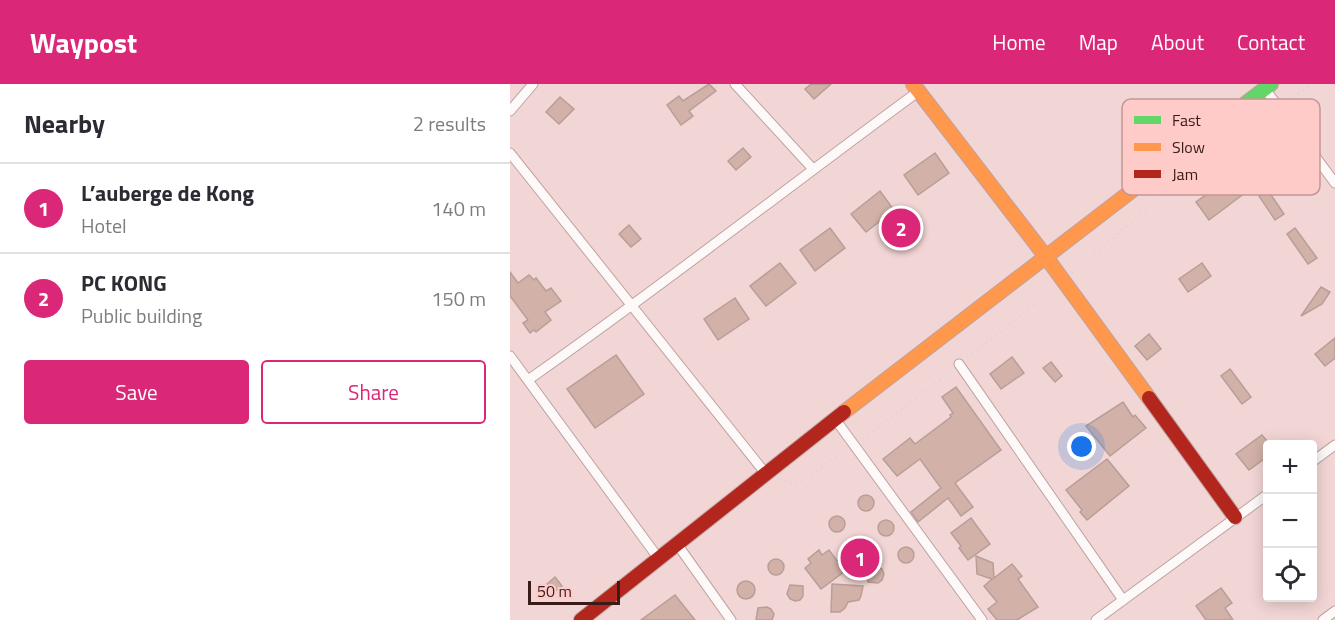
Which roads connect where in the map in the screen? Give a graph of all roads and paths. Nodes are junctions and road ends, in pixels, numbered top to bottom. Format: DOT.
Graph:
graph roads {
  1 [pos="533,84"];
  2 [pos="735,84"];
  3 [pos="1312,84"];
  4 [pos="1268,86"];
  5 [pos="916,88"];
  6 [pos="1251,99"];
  7 [pos="1291,99"];
  8 [pos="510,111"];
  9 [pos="510,153"];
  10 [pos="1320,162"];
  11 [pos="813,169"];
  12 [pos="1335,183"];
  13 [pos="1126,195"];
  14 [pos="1162,195"];
  15 [pos="1046,256"];
  16 [pos="1064,281"];
  17 [pos="632,307"];
  18 [pos="510,356"];
  19 [pos="959,364"];
  20 [pos="528,380"];
  21 [pos="835,420"];
  22 [pos="854,446"];
  23 [pos="1335,446"];
  24 [pos="1317,459"];
  25 [pos="766,474"];
  26 [pos="1263,497"];
  27 [pos="1235,517"];
  28 [pos="677,544"];
  29 [pos="658,559"];
  30 [pos="1123,600"];
  31 [pos="1335,611"];
  32 [pos="581,620"];
  33 [pos="731,620"];
  34 [pos="982,620"];
  35 [pos="1096,620"];
  36 [pos="1323,620"];
  1 -- 8 [label="street"];
  2 -- 11 [label="street"];
  3 -- 7 [label="path"];
  4 -- 6 [label="main road"];
  5 -- 11 [label="street"];
  5 -- 15 [label="main road"];
  9 -- 17 [label="street"];
  10 -- 12 [label="street"];
  11 -- 17 [label="street"];
  13 -- 15 [label="main road"];
  14 -- 16 [label="path"];
  15 -- 16 [label="main road"];
  15 -- 21 [label="main road"];
  16 -- 19 [label="path"];
  16 -- 27 [label="main road"];
  17 -- 20 [label="street"];
  17 -- 25 [label="street"];
  18 -- 20 [label="street"];
  19 -- 22 [label="path"];
  19 -- 30 [label="street"];
  20 -- 29 [label="street"];
  21 -- 22 [label="street"];
  21 -- 25 [label="main road"];
  22 -- 25 [label="path"];
  22 -- 34 [label="street"];
  23 -- 24 [label="street"];
  25 -- 28 [label="main road"];
  26 -- 27 [label="street"];
  27 -- 30 [label="street"];
  28 -- 29 [label="main road"];
  28 -- 33 [label="street"];
  29 -- 32 [label="main road"];
  30 -- 35 [label="street"];
  31 -- 36 [label="street"];
}
